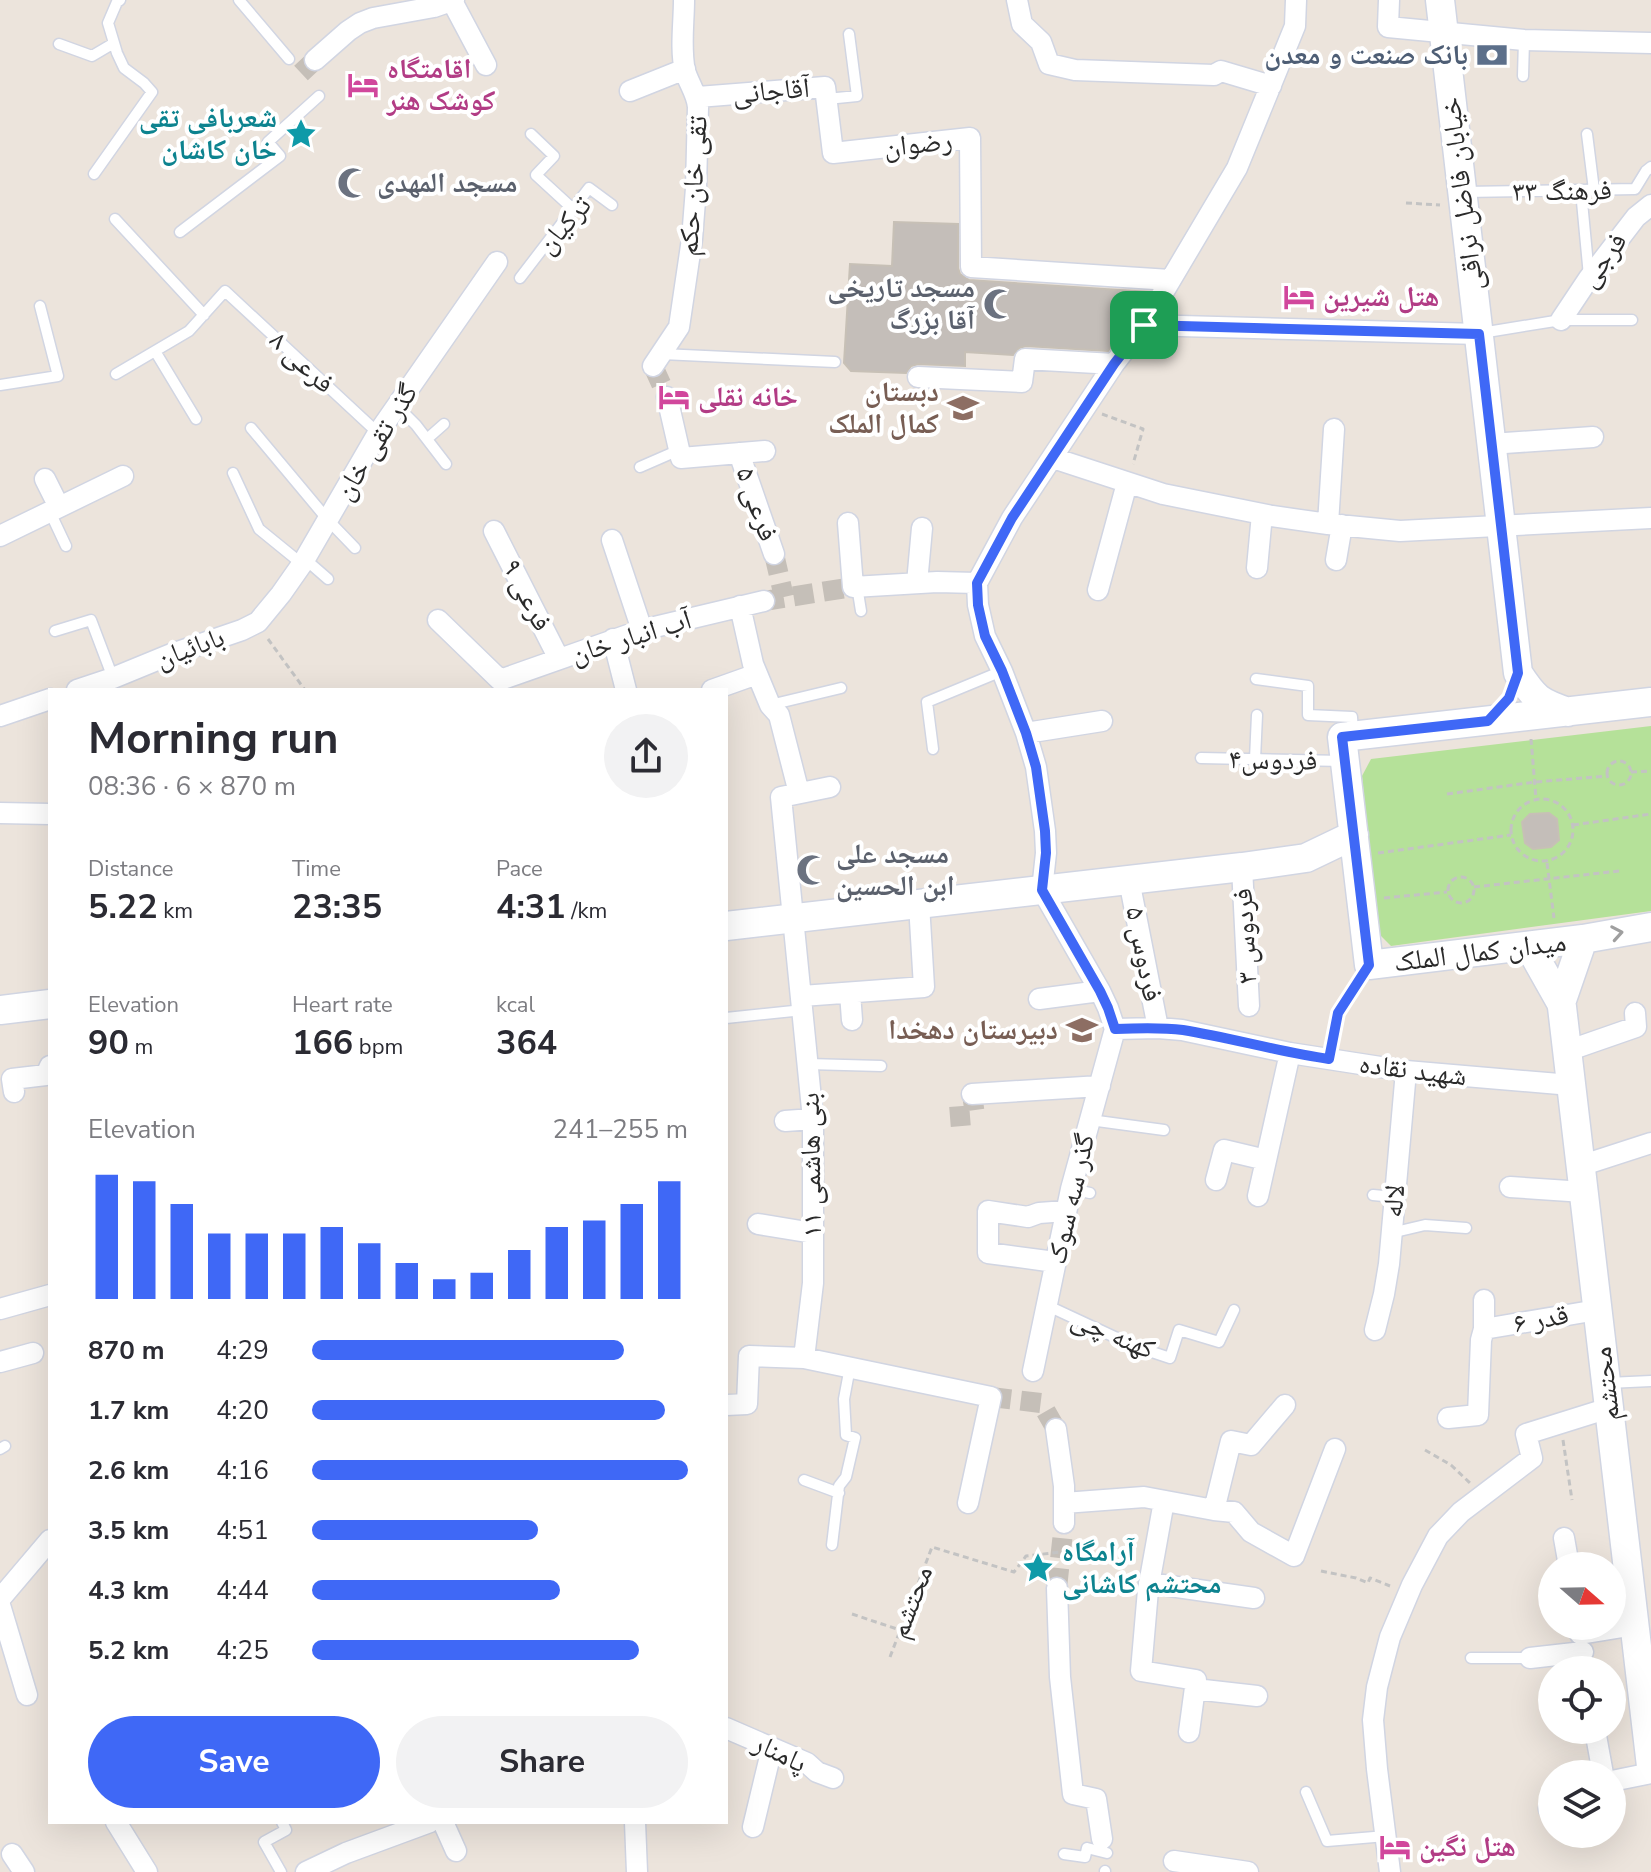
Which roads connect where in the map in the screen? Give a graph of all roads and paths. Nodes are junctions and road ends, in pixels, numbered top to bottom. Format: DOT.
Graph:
graph roads {
  1 [pos="120,0"];
  2 [pos="239,0"];
  3 [pos="453,0"];
  4 [pos="684,0"];
  5 [pos="1017,0"];
  6 [pos="1296,0"];
  7 [pos="1389,0"];
  8 [pos="1440,0"];
  9 [pos="1444,32"];
  10 [pos="849,34"];
  11 [pos="1524,40"];
  12 [pos="114,43"];
  13 [pos="1651,43"];
  14 [pos="59,44"];
  15 [pos="289,59"];
  16 [pos="315,60"];
  17 [pos="486,65"];
  18 [pos="685,69"];
  19 [pos="1523,76"];
  20 [pos="1271,86"];
  21 [pos="630,91"];
  22 [pos="319,96"];
  23 [pos="698,97"];
  24 [pos="827,99"];
  25 [pos="531,134"];
  26 [pos="1587,134"];
  27 [pos="827,151"];
  28 [pos="1651,167"];
  29 [pos="94,174"];
  30 [pos="1594,190"];
  31 [pos="1581,191"];
  32 [pos="1463,199"];
  33 [pos="1406,203"];
  34 [pos="612,205"];
  35 [pos="1651,205"];
  36 [pos="573,209"];
  37 [pos="115,219"];
  38 [pos="180,232"];
  39 [pos="497,262"];
  40 [pos="520,278"];
  41 [pos="1589,278"];
  42 [pos="1170,280"];
  43 [pos="40,306"];
  44 [pos="204,315"];
  45 [pos="1561,320"];
  46 [pos="1632,320"];
  47 [pos="1144,325"];
  48 [pos="1479,334"];
  49 [pos="155,351"];
  50 [pos="657,360"];
  51 [pos="835,362"];
  52 [pos="1114,364"];
  53 [pos="116,374"];
  54 [pos="918,377"];
  55 [pos="0,385"];
  56 [pos="667,397"];
  57 [pos="396,405"];
  58 [pos="1086,409"];
  59 [pos="196,419"];
  60 [pos="444,424"];
  61 [pos="251,428"];
  62 [pos="1334,429"];
  63 [pos="378,433"];
  64 [pos="1593,437"];
  65 [pos="427,439"];
  66 [pos="1491,444"];
  67 [pos="679,450"];
  68 [pos="765,451"];
  69 [pos="739,453"];
  70 [pos="1053,458"];
  71 [pos="446,464"];
  72 [pos="640,467"];
  73 [pos="233,473"];
  74 [pos="123,476"];
  75 [pos="45,479"];
  76 [pos="1127,483"];
  77 [pos="55,510"];
  78 [pos="1262,514"];
  79 [pos="1651,518"];
  80 [pos="328,520"];
  81 [pos="848,523"];
  82 [pos="1335,525"];
  83 [pos="1501,526"];
  84 [pos="922,528"];
  85 [pos="494,531"];
  86 [pos="0,536"];
  87 [pos="612,540"];
  88 [pos="66,546"];
  89 [pos="355,548"];
  90 [pos="774,554"];
  91 [pos="1336,560"];
  92 [pos="304,562"];
  93 [pos="1257,568"];
  94 [pos="328,579"];
  95 [pos="917,583"];
  96 [pos="977,583"];
  97 [pos="855,587"];
  98 [pos="1098,590"];
  99 [pos="764,601"];
  100 [pos="740,606"];
  101 [pos="861,611"];
  102 [pos="438,620"];
  103 [pos="258,622"];
  104 [pos="642,630"];
  105 [pos="55,631"];
  106 [pos="613,639"];
  107 [pos="559,659"];
  108 [pos="1002,671"];
  109 [pos="1518,673"];
  110 [pos="757,674"];
  111 [pos="113,678"];
  112 [pos="1256,679"];
  113 [pos="513,682"];
  114 [pos="83,688"];
  115 [pos="304,688"];
  116 [pos="625,688"];
  117 [pos="718,688"];
  118 [pos="841,688"];
  119 [pos="48,700"];
  120 [pos="1651,702"];
  121 [pos="770,705"];
  122 [pos="1569,712"];
  123 [pos="1257,715"];
  124 [pos="0,716"];
  125 [pos="1102,721"];
  126 [pos="1488,721"];
  127 [pos="1026,733"];
  128 [pos="1349,748"];
  129 [pos="933,749"];
  130 [pos="1201,758"];
  131 [pos="1255,759"];
  132 [pos="1651,771"];
  133 [pos="1631,772"];
  134 [pos="1607,776"];
  135 [pos="830,787"];
  136 [pos="799,793"];
  137 [pos="1447,794"];
  138 [pos="0,813"];
  139 [pos="48,814"];
  140 [pos="1651,814"];
  141 [pos="1573,825"];
  142 [pos="1511,835"];
  143 [pos="1356,853"];
  144 [pos="1547,861"];
  145 [pos="1242,867"];
  146 [pos="1619,871"];
  147 [pos="1549,879"];
  148 [pos="1129,880"];
  149 [pos="1474,887"];
  150 [pos="1042,890"];
  151 [pos="1447,892"];
  152 [pos="1361,901"];
  153 [pos="919,904"];
  154 [pos="794,918"];
  155 [pos="728,926"];
  156 [pos="1651,927"];
  157 [pos="1570,940"];
  158 [pos="1529,946"];
  159 [pos="1369,965"];
  160 [pos="1100,991"];
  161 [pos="850,993"];
  162 [pos="1039,999"];
  163 [pos="802,1003"];
  164 [pos="1561,1003"];
  165 [pos="48,1004"];
  166 [pos="1249,1006"];
  167 [pos="0,1010"];
  168 [pos="1635,1013"];
  169 [pos="728,1018"];
  170 [pos="852,1020"];
  171 [pos="1158,1028"];
  172 [pos="1115,1029"];
  173 [pos="1567,1051"];
  174 [pos="1290,1053"];
  175 [pos="1329,1059"];
  176 [pos="808,1064"];
  177 [pos="881,1066"];
  178 [pos="48,1070"];
  179 [pos="1406,1071"];
  180 [pos="1571,1085"];
  181 [pos="1100,1086"];
  182 [pos="14,1092"];
  183 [pos="972,1094"];
  184 [pos="813,1119"];
  185 [pos="1090,1120"];
  186 [pos="785,1121"];
  187 [pos="1164,1130"];
  188 [pos="1651,1143"];
  189 [pos="1266,1160"];
  190 [pos="1582,1179"];
  191 [pos="1216,1180"];
  192 [pos="1510,1187"];
  193 [pos="1373,1195"];
  194 [pos="1258,1196"];
  195 [pos="1394,1197"];
  196 [pos="1066,1211"];
  197 [pos="758,1224"];
  198 [pos="1466,1228"];
  199 [pos="813,1233"];
  200 [pos="1391,1233"];
  201 [pos="1055,1262"];
  202 [pos="48,1296"];
  203 [pos="1484,1300"];
  204 [pos="1046,1305"];
  205 [pos="0,1309"];
  206 [pos="1234,1310"];
  207 [pos="1597,1310"];
  208 [pos="1484,1329"];
  209 [pos="1375,1330"];
  210 [pos="33,1353"];
  211 [pos="804,1358"];
  212 [pos="0,1362"];
  213 [pos="850,1367"];
  214 [pos="1033,1371"];
  215 [pos="1651,1381"];
  216 [pos="1608,1396"];
  217 [pos="728,1405"];
  218 [pos="1285,1405"];
  219 [pos="1448,1418"];
  220 [pos="1560,1423"];
  221 [pos="1056,1429"];
  222 [pos="1335,1449"];
  223 [pos="1425,1450"];
  224 [pos="804,1480"];
  225 [pos="839,1493"];
  226 [pos="1483,1495"];
  227 [pos="1572,1500"];
  228 [pos="1164,1501"];
  229 [pos="968,1503"];
  230 [pos="1214,1510"];
  231 [pos="1564,1538"];
  232 [pos="48,1542"];
  233 [pos="832,1545"];
  234 [pos="1061,1552"];
  235 [pos="1566,1552"];
  236 [pos="1321,1571"];
  237 [pos="1149,1583"];
  238 [pos="1057,1588"];
  239 [pos="1408,1593"];
  240 [pos="1254,1598"];
  241 [pos="0,1599"];
  242 [pos="0,1605"];
  243 [pos="852,1614"];
  244 [pos="900,1630"];
  245 [pos="1641,1631"];
  246 [pos="1582,1645"];
  247 [pos="890,1657"];
  248 [pos="1471,1658"];
  249 [pos="1530,1658"];
  250 [pos="1195,1689"];
  251 [pos="27,1695"];
  252 [pos="1257,1696"];
  253 [pos="728,1729"];
  254 [pos="1189,1732"];
  255 [pos="772,1748"];
  256 [pos="1651,1766"];
  257 [pos="1651,1773"];
  258 [pos="833,1778"];
  259 [pos="1626,1778"];
  260 [pos="1306,1792"];
  261 [pos="117,1824"];
  262 [pos="283,1824"];
  263 [pos="425,1824"];
  264 [pos="444,1824"];
  265 [pos="635,1824"];
  266 [pos="753,1827"];
  267 [pos="1386,1836"];
  268 [pos="1104,1846"];
  269 [pos="456,1851"];
  270 [pos="12,1854"];
  271 [pos="1064,1854"];
  272 [pos="1174,1861"];
  273 [pos="1198,1869"];
  274 [pos="24,1872"];
  275 [pos="147,1872"];
  276 [pos="281,1872"];
  277 [pos="306,1872"];
  278 [pos="637,1872"];
  279 [pos="1248,1872"];
  280 [pos="1390,1872"];
  1 -- 12 [label="lane"];
  2 -- 15 [label="lane"];
  3 -- 16 [label="street"];
  3 -- 17 [label="street"];
  4 -- 18 [label="street, تقی خان حکم"];
  5 -- 20 [label="street"];
  6 -- 20 [label="street"];
  7 -- 9 [label="street"];
  8 -- 9 [label="main road, خیابان فاضل نراقی"];
  9 -- 11 [label="street"];
  9 -- 32 [label="main road, خیابان فاضل نراقی"];
  10 -- 24 [label="lane"];
  11 -- 13 [label="street"];
  11 -- 19 [label="lane"];
  12 -- 14 [label="lane"];
  12 -- 29 [label="lane"];
  18 -- 21 [label="street"];
  18 -- 23 [label="street, تقی خان حکم"];
  20 -- 42 [label="street"];
  22 -- 38 [label="lane"];
  23 -- 24 [label="street, آقاجانی"];
  23 -- 50 [label="street, تقی خان حکم"];
  24 -- 27 [label="street, آقاجانی"];
  25 -- 36 [label="lane"];
  26 -- 30 [label="lane"];
  27 -- 42 [label="street, رضوان"];
  28 -- 30 [label="lane, فرهنگ ۳۳"];
  30 -- 31 [label="lane, فرهنگ ۳۳"];
  31 -- 32 [label="lane, فرهنگ ۳۳"];
  31 -- 41 [label="lane"];
  32 -- 33 [label="path"];
  32 -- 48 [label="main road, خیابان فاضل نراقی"];
  34 -- 36 [label="lane, ترکیان"];
  35 -- 41 [label="street, فرجی"];
  36 -- 40 [label="lane, ترکیان"];
  37 -- 44 [label="lane"];
  39 -- 57 [label="street, گذر تقی خان"];
  41 -- 45 [label="street, فرجی"];
  42 -- 47 [label="street"];
  43 -- 55 [label="lane"];
  44 -- 49 [label="lane"];
  44 -- 63 [label="lane, فرعی ۸"];
  45 -- 46 [label="lane"];
  45 -- 48 [label="lane"];
  47 -- 48 [label="street"];
  47 -- 52 [label="street"];
  48 -- 66 [label="main road, خیابان فاضل نراقی"];
  49 -- 53 [label="lane"];
  49 -- 59 [label="lane"];
  50 -- 51 [label="lane"];
  52 -- 54 [label="street"];
  52 -- 58 [label="street"];
  56 -- 67 [label="street"];
  57 -- 63 [label="street, گذر تقی خان"];
  57 -- 65 [label="lane"];
  58 -- 70 [label="street"];
  58 -- 76 [label="path"];
  60 -- 65 [label="lane"];
  61 -- 80 [label="lane"];
  62 -- 82 [label="street"];
  63 -- 80 [label="street, گذر تقی خان"];
  64 -- 66 [label="street"];
  65 -- 71 [label="lane"];
  66 -- 83 [label="main road, خیابان فاضل نراقی"];
  67 -- 69 [label="street, فرعی ۵"];
  67 -- 72 [label="lane"];
  68 -- 69 [label="street, فرعی ۵"];
  69 -- 90 [label="street, فرعی ۵"];
  70 -- 76 [label="street"];
  70 -- 96 [label="street"];
  73 -- 92 [label="lane"];
  74 -- 77 [label="street"];
  75 -- 77 [label="street"];
  76 -- 78 [label="street"];
  76 -- 98 [label="street"];
  77 -- 86 [label="street"];
  77 -- 88 [label="lane"];
  78 -- 82 [label="street"];
  78 -- 93 [label="street"];
  79 -- 83 [label="street"];
  80 -- 89 [label="lane"];
  80 -- 92 [label="street, گذر تقی خان"];
  81 -- 97 [label="street"];
  82 -- 83 [label="street"];
  82 -- 91 [label="street"];
  83 -- 109 [label="main road, خیابان فاضل نراقی"];
  84 -- 95 [label="street"];
  85 -- 107 [label="street, فرعی ۹"];
  87 -- 104 [label="street"];
  92 -- 94 [label="lane"];
  92 -- 103 [label="street, گذر تقی خان"];
  95 -- 96 [label="street"];
  95 -- 97 [label="street"];
  96 -- 108 [label="street"];
  97 -- 101 [label="lane"];
  99 -- 100 [label="street, آب انبار خان"];
  100 -- 104 [label="street, آب انبار خان"];
  100 -- 110 [label="street"];
  102 -- 113 [label="street"];
  103 -- 111 [label="street, بابائیان"];
  103 -- 115 [label="path"];
  104 -- 106 [label="street, آب انبار خان"];
  105 -- 111 [label="lane"];
  106 -- 107 [label="street, آب انبار خان"];
  106 -- 116 [label="street"];
  107 -- 113 [label="street, آب انبار خان"];
  108 -- 127 [label="street"];
  108 -- 129 [label="lane"];
  109 -- 122 [label="main road"];
  109 -- 126 [label="main road"];
  110 -- 117 [label="street"];
  110 -- 121 [label="street"];
  111 -- 114 [label="street, بابائیان"];
  112 -- 128 [label="lane"];
  118 -- 121 [label="lane"];
  119 -- 124 [label="street"];
  120 -- 122 [label="main road"];
  121 -- 136 [label="street"];
  122 -- 126 [label="main road"];
  123 -- 131 [label="lane"];
  125 -- 127 [label="street"];
  126 -- 128 [label="main road"];
  127 -- 150 [label="street"];
  128 -- 131 [label="lane, فردوس۴"];
  128 -- 143 [label="main road, میدان کمال الملک"];
  130 -- 131 [label="lane, فردوس۴"];
  132 -- 133 [label="path"];
  133 -- 134 [label="path"];
  133 -- 134 [label="path"];
  134 -- 137 [label="path"];
  135 -- 136 [label="street"];
  136 -- 154 [label="street, بنی هاشمی ۱۱"];
  138 -- 139 [label="street"];
  140 -- 141 [label="path"];
  141 -- 142 [label="path"];
  141 -- 144 [label="path"];
  142 -- 143 [label="path"];
  142 -- 144 [label="path"];
  143 -- 145 [label="main road"];
  143 -- 152 [label="main road, میدان کمال الملک"];
  144 -- 147 [label="path"];
  145 -- 148 [label="main road"];
  145 -- 166 [label="street, فردوس ۳"];
  146 -- 147 [label="path"];
  147 -- 149 [label="path"];
  147 -- 157 [label="path"];
  148 -- 150 [label="main road"];
  148 -- 171 [label="street, فردوس ۵"];
  149 -- 151 [label="path"];
  149 -- 151 [label="path"];
  150 -- 153 [label="main road"];
  150 -- 160 [label="street"];
  151 -- 152 [label="path"];
  152 -- 159 [label="main road, میدان کمال الملک"];
  153 -- 154 [label="main road"];
  153 -- 161 [label="street"];
  154 -- 155 [label="main road"];
  154 -- 163 [label="street, بنی هاشمی ۱۱"];
  157 -- 156 [label="main road, میدان کمال الملک, one-way"];
  157 -- 158 [label="main road, میدان کمال الملک"];
  157 -- 164 [label="main road, محتشم"];
  158 -- 159 [label="main road, میدان کمال الملک"];
  158 -- 164 [label="main road, محتشم"];
  159 -- 175 [label="path"];
  160 -- 162 [label="street"];
  160 -- 172 [label="street"];
  161 -- 163 [label="street"];
  161 -- 170 [label="street"];
  163 -- 169 [label="lane"];
  163 -- 176 [label="street, بنی هاشمی ۱۱"];
  164 -- 173 [label="main road, محتشم"];
  165 -- 167 [label="main road"];
  168 -- 173 [label="street"];
  171 -- 172 [label="street, شهید نقاده"];
  171 -- 174 [label="street, شهید نقاده"];
  172 -- 181 [label="street, گذر سه سوک"];
  173 -- 180 [label="main road, محتشم"];
  174 -- 175 [label="street, شهید نقاده"];
  174 -- 189 [label="street"];
  175 -- 179 [label="street, شهید نقاده"];
  176 -- 177 [label="lane"];
  176 -- 184 [label="street, بنی هاشمی ۱۱"];
  178 -- 182 [label="street"];
  179 -- 180 [label="street, شهید نقاده"];
  179 -- 195 [label="street, لاله"];
  180 -- 190 [label="main road, محتشم"];
  181 -- 183 [label="street"];
  181 -- 185 [label="street, گذر سه سوک"];
  184 -- 186 [label="street"];
  184 -- 199 [label="street, بنی هاشمی ۱۱"];
  185 -- 187 [label="lane"];
  185 -- 196 [label="street, گذر سه سوک"];
  188 -- 190 [label="street"];
  189 -- 191 [label="street"];
  189 -- 194 [label="street"];
  190 -- 192 [label="street"];
  190 -- 207 [label="main road, محتشم"];
  193 -- 195 [label="lane"];
  195 -- 200 [label="street, لاله"];
  196 -- 201 [label="street, گذر سه سوک"];
  196 -- 201 [label="street"];
  197 -- 199 [label="street"];
  198 -- 200 [label="lane"];
  199 -- 211 [label="street, بنی هاشمی ۱۱"];
  200 -- 209 [label="street, لاله"];
  201 -- 204 [label="street, گذر سه سوک"];
  202 -- 205 [label="street"];
  203 -- 208 [label="street"];
  204 -- 206 [label="lane, کهنه چی"];
  204 -- 214 [label="street, گذر سه سوک"];
  207 -- 208 [label="street, قدر ۶"];
  207 -- 216 [label="main road, محتشم"];
  208 -- 219 [label="street"];
  210 -- 212 [label="street"];
  211 -- 213 [label="street"];
  211 -- 217 [label="street"];
  213 -- 225 [label="lane"];
  213 -- 229 [label="street"];
  215 -- 216 [label="lane"];
  216 -- 220 [label="street"];
  216 -- 245 [label="main road, محتشم"];
  218 -- 230 [label="street"];
  220 -- 226 [label="street"];
  220 -- 227 [label="path"];
  221 -- 228 [label="street"];
  222 -- 230 [label="street"];
  223 -- 226 [label="path"];
  224 -- 225 [label="lane"];
  225 -- 233 [label="lane"];
  226 -- 239 [label="street"];
  228 -- 230 [label="street"];
  228 -- 237 [label="street"];
  231 -- 235 [label="street"];
  232 -- 241 [label="street"];
  234 -- 244 [label="path, محتشم"];
  236 -- 239 [label="path"];
  237 -- 240 [label="street"];
  237 -- 250 [label="street"];
  238 -- 268 [label="street"];
  239 -- 267 [label="street"];
  242 -- 251 [label="street"];
  243 -- 244 [label="path"];
  244 -- 247 [label="path, محتشم"];
  245 -- 246 [label="street"];
  245 -- 256 [label="main road, محتشم"];
  246 -- 249 [label="street"];
  248 -- 249 [label="lane"];
  250 -- 252 [label="street"];
  250 -- 254 [label="street"];
  253 -- 255 [label="street, پامنار"];
  255 -- 258 [label="street, پامنار"];
  255 -- 266 [label="street"];
  257 -- 259 [label="street"];
  260 -- 267 [label="lane"];
  261 -- 275 [label="street"];
  262 -- 276 [label="lane"];
  263 -- 277 [label="street"];
  264 -- 269 [label="street"];
  265 -- 278 [label="street"];
  267 -- 280 [label="street"];
  268 -- 271 [label="lane"];
  270 -- 274 [label="street"];
  272 -- 273 [label="street"];
  273 -- 279 [label="street"];
}
